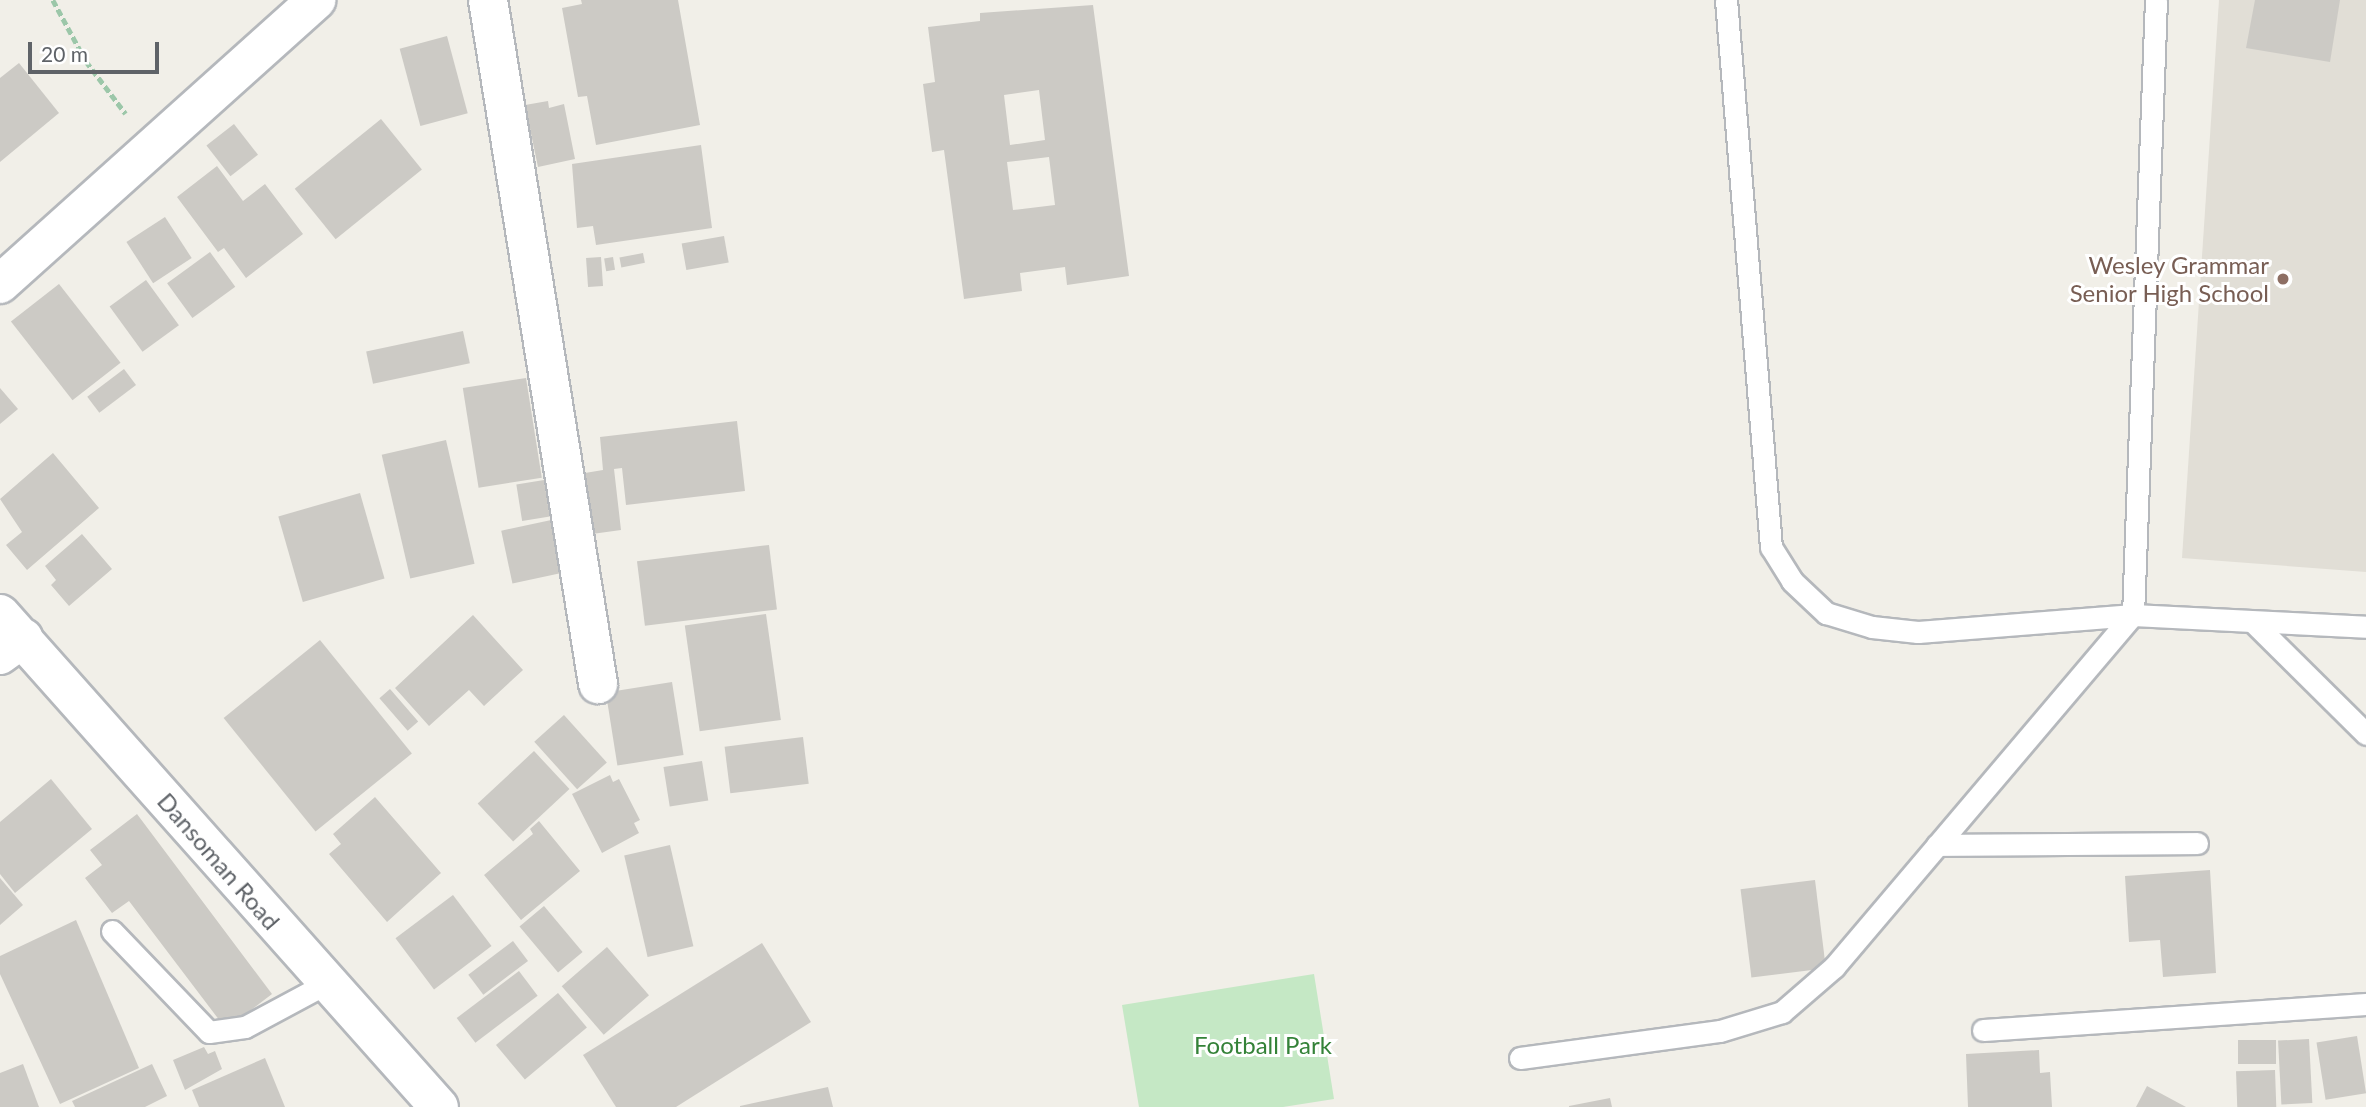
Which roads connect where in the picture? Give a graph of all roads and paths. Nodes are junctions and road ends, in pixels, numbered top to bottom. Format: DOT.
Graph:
graph roads {
  1 [pos="53,0"];
  2 [pos="316,0"];
  3 [pos="488,0"];
  4 [pos="1726,0"];
  5 [pos="2156,0"];
  6 [pos="160,140"];
  7 [pos="0,284"];
  8 [pos="2133,615"];
  9 [pos="2253,622"];
  10 [pos="2366,627"];
  11 [pos="8,636"];
  12 [pos="598,684"];
  13 [pos="2366,734"];
  14 [pos="2197,843"];
  15 [pos="1937,845"];
  16 [pos="112,931"];
  17 [pos="327,983"];
  18 [pos="2366,1004"];
  19 [pos="1983,1030"];
  20 [pos="1520,1058"];
  21 [pos="439,1107"];
  1 -- 6 [label="path"];
  2 -- 6 [label="street"];
  3 -- 12 [label="street"];
  4 -- 8 [label="lane"];
  5 -- 8 [label="lane"];
  6 -- 7 [label="street"];
  8 -- 9 [label="lane"];
  8 -- 15 [label="lane"];
  9 -- 10 [label="lane"];
  9 -- 13 [label="lane"];
  11 -- 17 [label="street, Dansoman Road"];
  14 -- 15 [label="lane"];
  15 -- 20 [label="lane"];
  16 -- 17 [label="lane"];
  17 -- 21 [label="street, Dansoman Road"];
  18 -- 19 [label="lane"];
}
